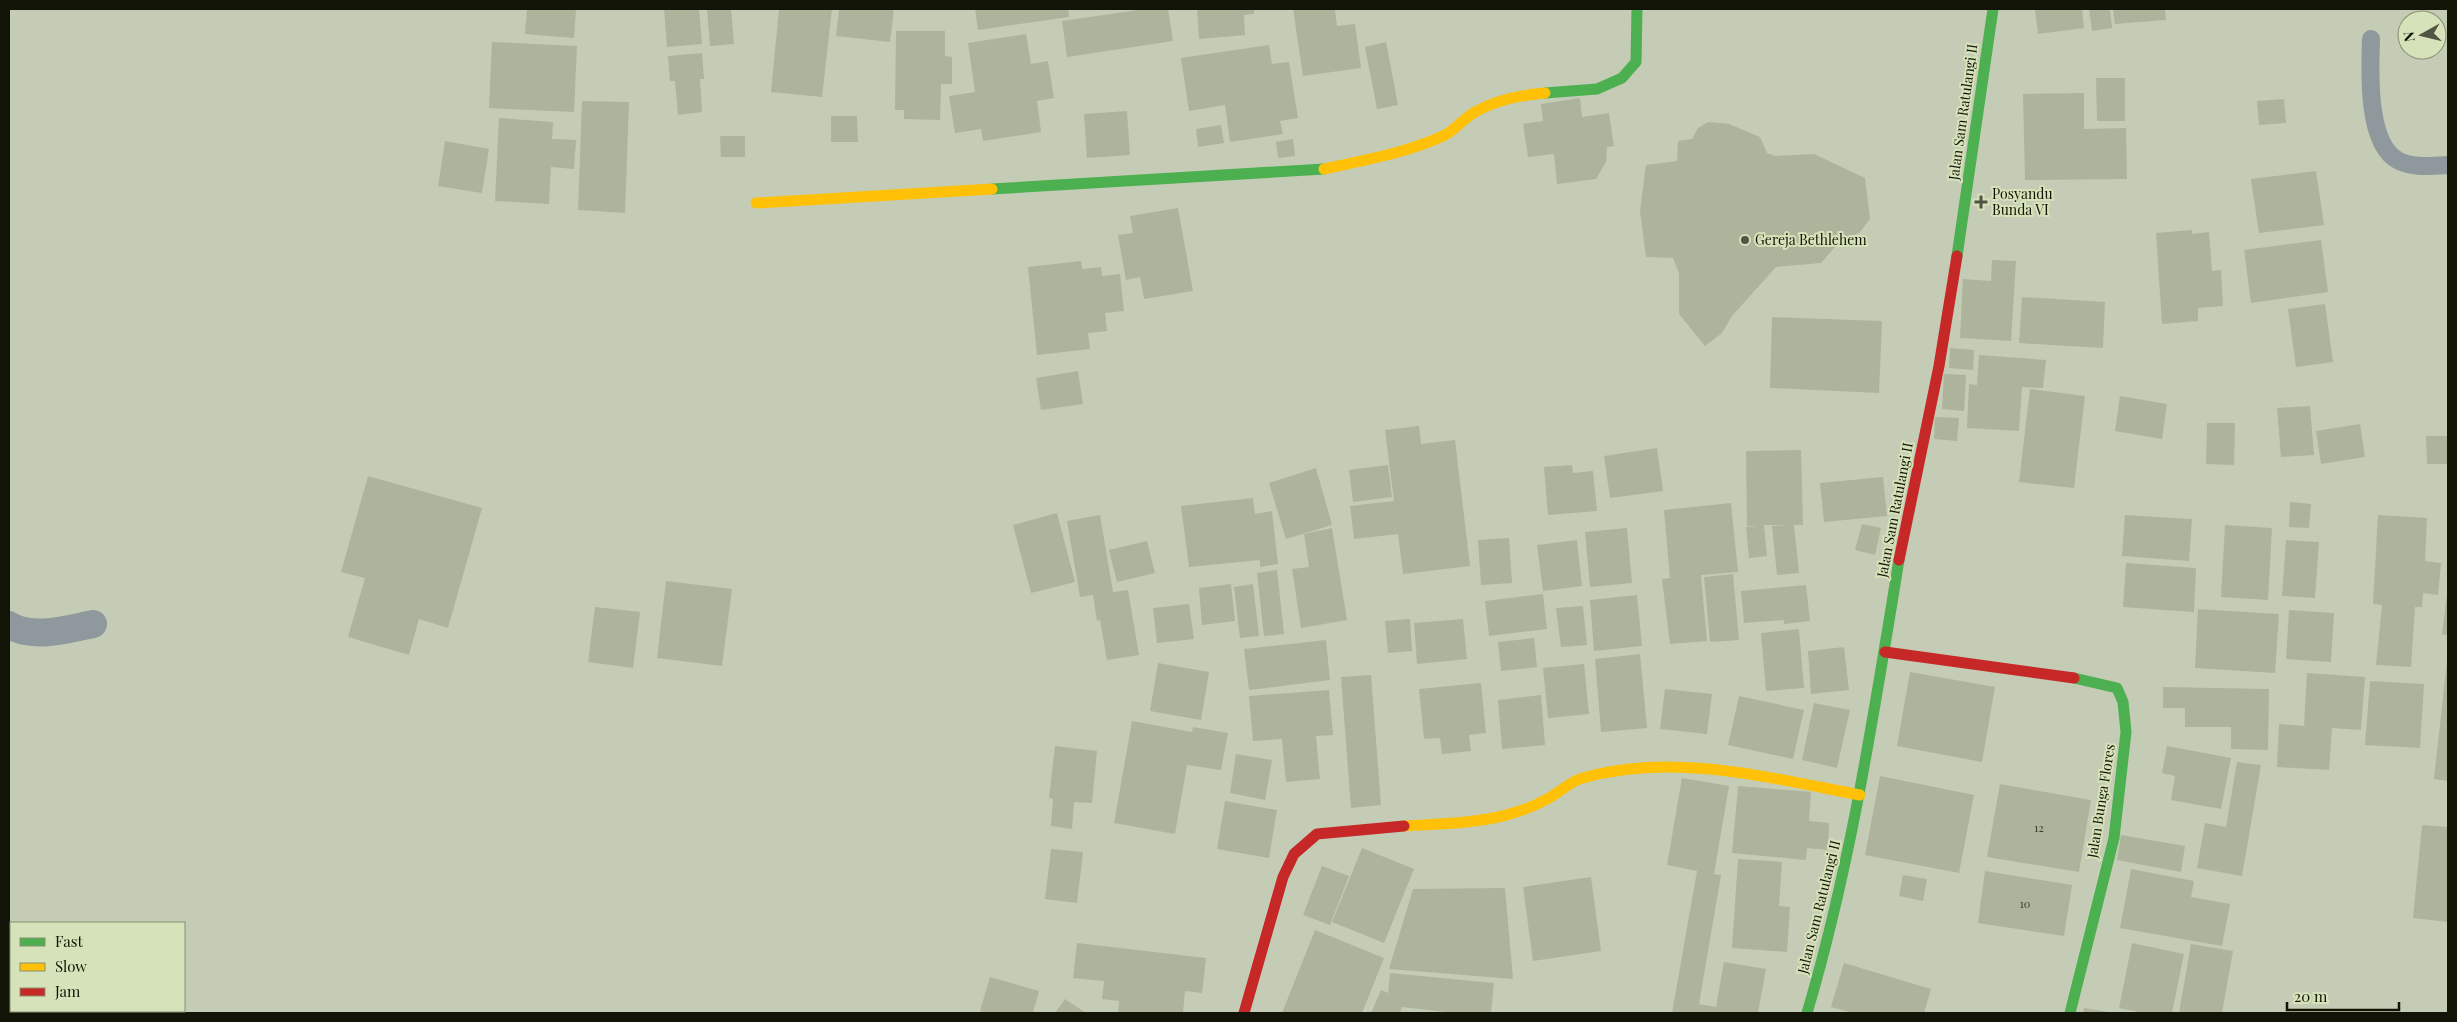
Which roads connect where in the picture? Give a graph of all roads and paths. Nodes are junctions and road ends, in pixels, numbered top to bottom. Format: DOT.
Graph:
graph roads {
  1 [pos="1638,9"];
  2 [pos="1993,9"];
  3 [pos="2371,39"];
  4 [pos="2448,165"];
  5 [pos="756,203"];
  6 [pos="93,624"];
  7 [pos="9,625"];
  8 [pos="1885,652"];
  9 [pos="1860,795"];
  10 [pos="1244,1013"];
  11 [pos="1807,1013"];
  12 [pos="2070,1013"];
  1 -- 5 [label="street"];
  2 -- 8 [label="street, Jalan Sam Ratulangi II"];
  3 -- 4 [label="lane"];
  6 -- 7 [label="street"];
  8 -- 9 [label="street, Jalan Sam Ratulangi II"];
  8 -- 12 [label="street, Jalan Bunga Flores"];
  9 -- 10 [label="street"];
  9 -- 11 [label="street, Jalan Sam Ratulangi II"];
}
